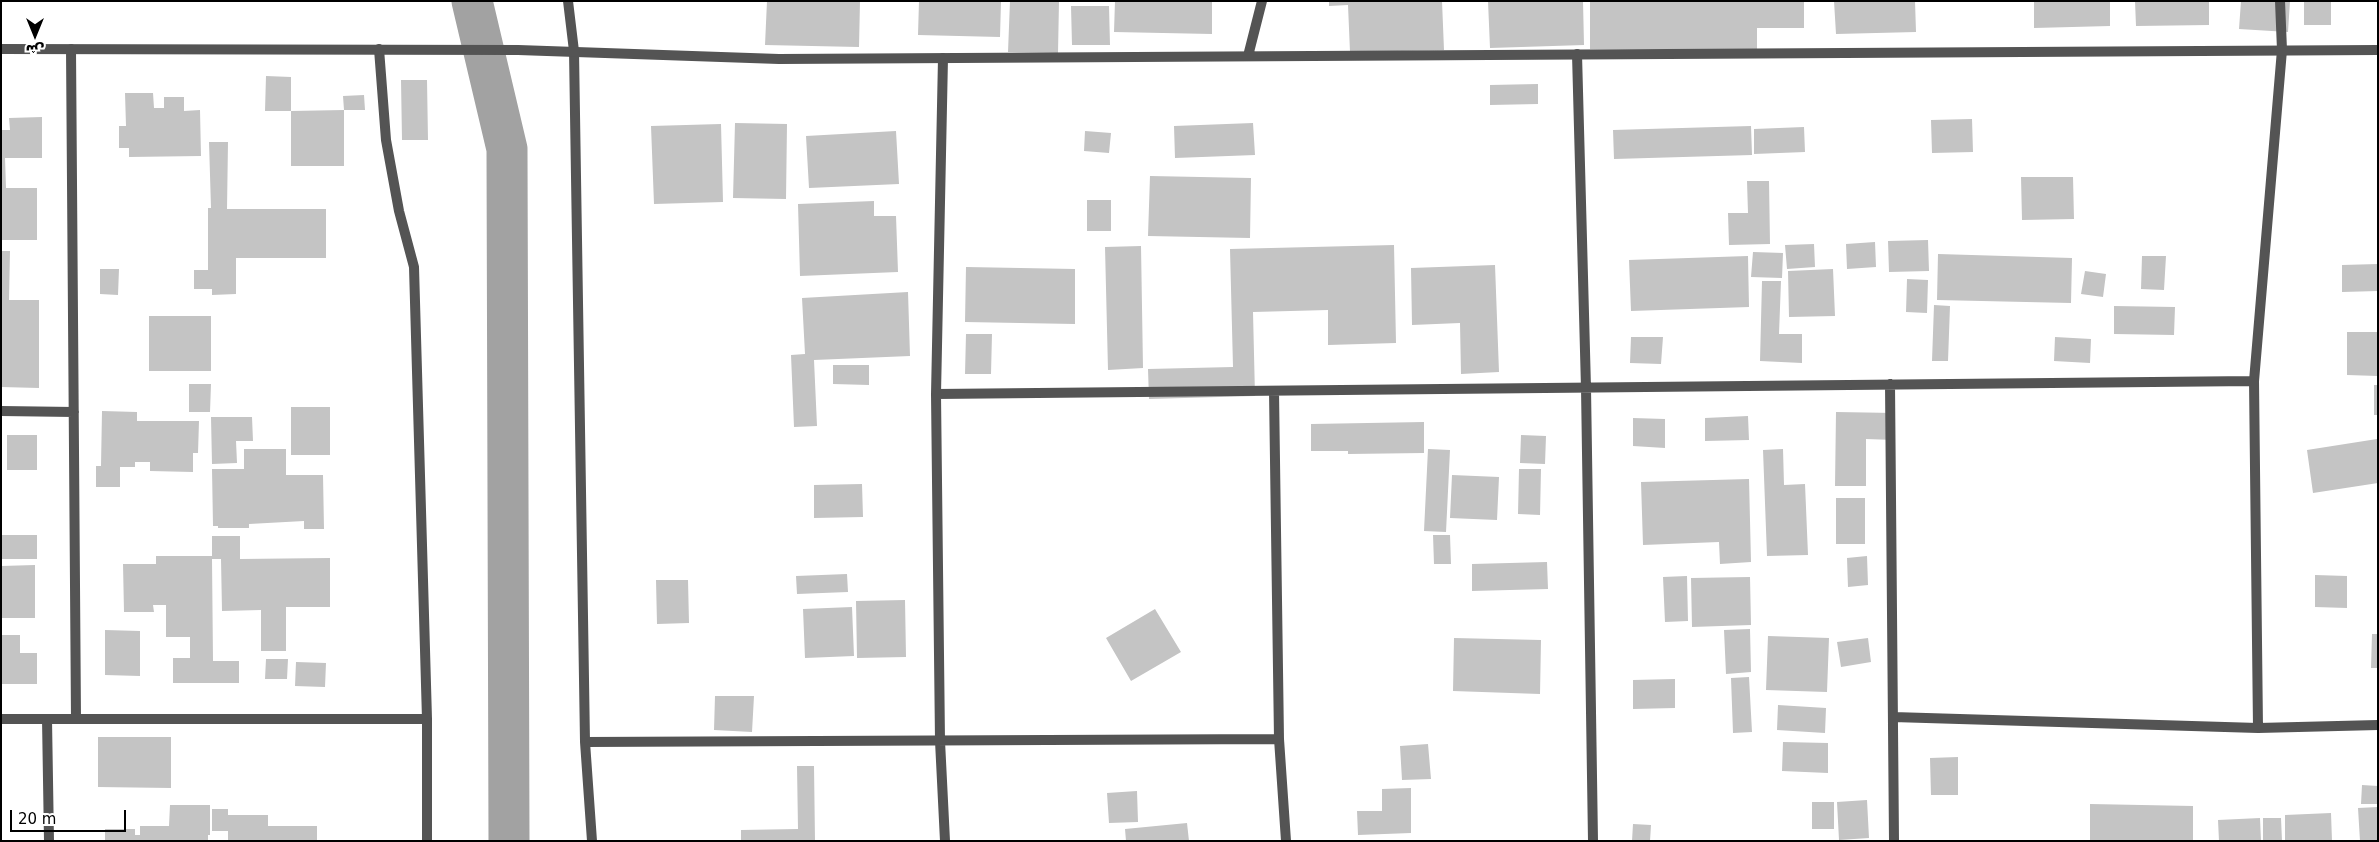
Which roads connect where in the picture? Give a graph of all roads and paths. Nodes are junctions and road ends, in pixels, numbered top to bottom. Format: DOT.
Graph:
graph roads {
  1 [pos="568,1"];
  2 [pos="1262,1"];
  3 [pos="2280,1"];
  4 [pos="1,49"];
  5 [pos="71,49"];
  6 [pos="379,49"];
  7 [pos="2282,50"];
  8 [pos="2378,50"];
  9 [pos="574,51"];
  10 [pos="1577,54"];
  11 [pos="1248,56"];
  12 [pos="943,58"];
  13 [pos="2254,381"];
  14 [pos="1890,384"];
  15 [pos="1586,388"];
  16 [pos="1274,391"];
  17 [pos="936,394"];
  18 [pos="1,411"];
  19 [pos="74,412"];
  20 [pos="1893,717"];
  21 [pos="1,719"];
  22 [pos="47,719"];
  23 [pos="76,719"];
  24 [pos="427,719"];
  25 [pos="2378,725"];
  26 [pos="2258,728"];
  27 [pos="1278,739"];
  28 [pos="940,741"];
  29 [pos="585,742"];
  30 [pos="49,841"];
  31 [pos="427,841"];
  32 [pos="592,841"];
  33 [pos="945,841"];
  34 [pos="1286,841"];
  35 [pos="1594,841"];
  36 [pos="1894,841"];
  1 -- 9 [label="street"];
  2 -- 11 [label="street"];
  3 -- 7 [label="street"];
  4 -- 5 [label="street"];
  5 -- 6 [label="street"];
  5 -- 19 [label="street"];
  6 -- 9 [label="street"];
  6 -- 24 [label="street"];
  7 -- 8 [label="street"];
  7 -- 10 [label="street"];
  7 -- 13 [label="street"];
  9 -- 12 [label="street"];
  9 -- 29 [label="street"];
  10 -- 11 [label="street"];
  10 -- 15 [label="street"];
  11 -- 12 [label="street"];
  12 -- 17 [label="street"];
  13 -- 14 [label="street"];
  13 -- 26 [label="street"];
  14 -- 15 [label="street"];
  14 -- 20 [label="street"];
  15 -- 16 [label="street"];
  15 -- 35 [label="street"];
  16 -- 17 [label="street"];
  16 -- 27 [label="street"];
  17 -- 28 [label="street"];
  18 -- 19 [label="street"];
  19 -- 23 [label="street"];
  20 -- 26 [label="street"];
  20 -- 36 [label="street"];
  21 -- 22 [label="street"];
  22 -- 23 [label="street"];
  22 -- 30 [label="street"];
  23 -- 24 [label="street"];
  24 -- 31 [label="street"];
  25 -- 26 [label="street"];
  27 -- 28 [label="street"];
  27 -- 34 [label="street"];
  28 -- 29 [label="street"];
  28 -- 33 [label="street"];
  29 -- 32 [label="street"];
}
